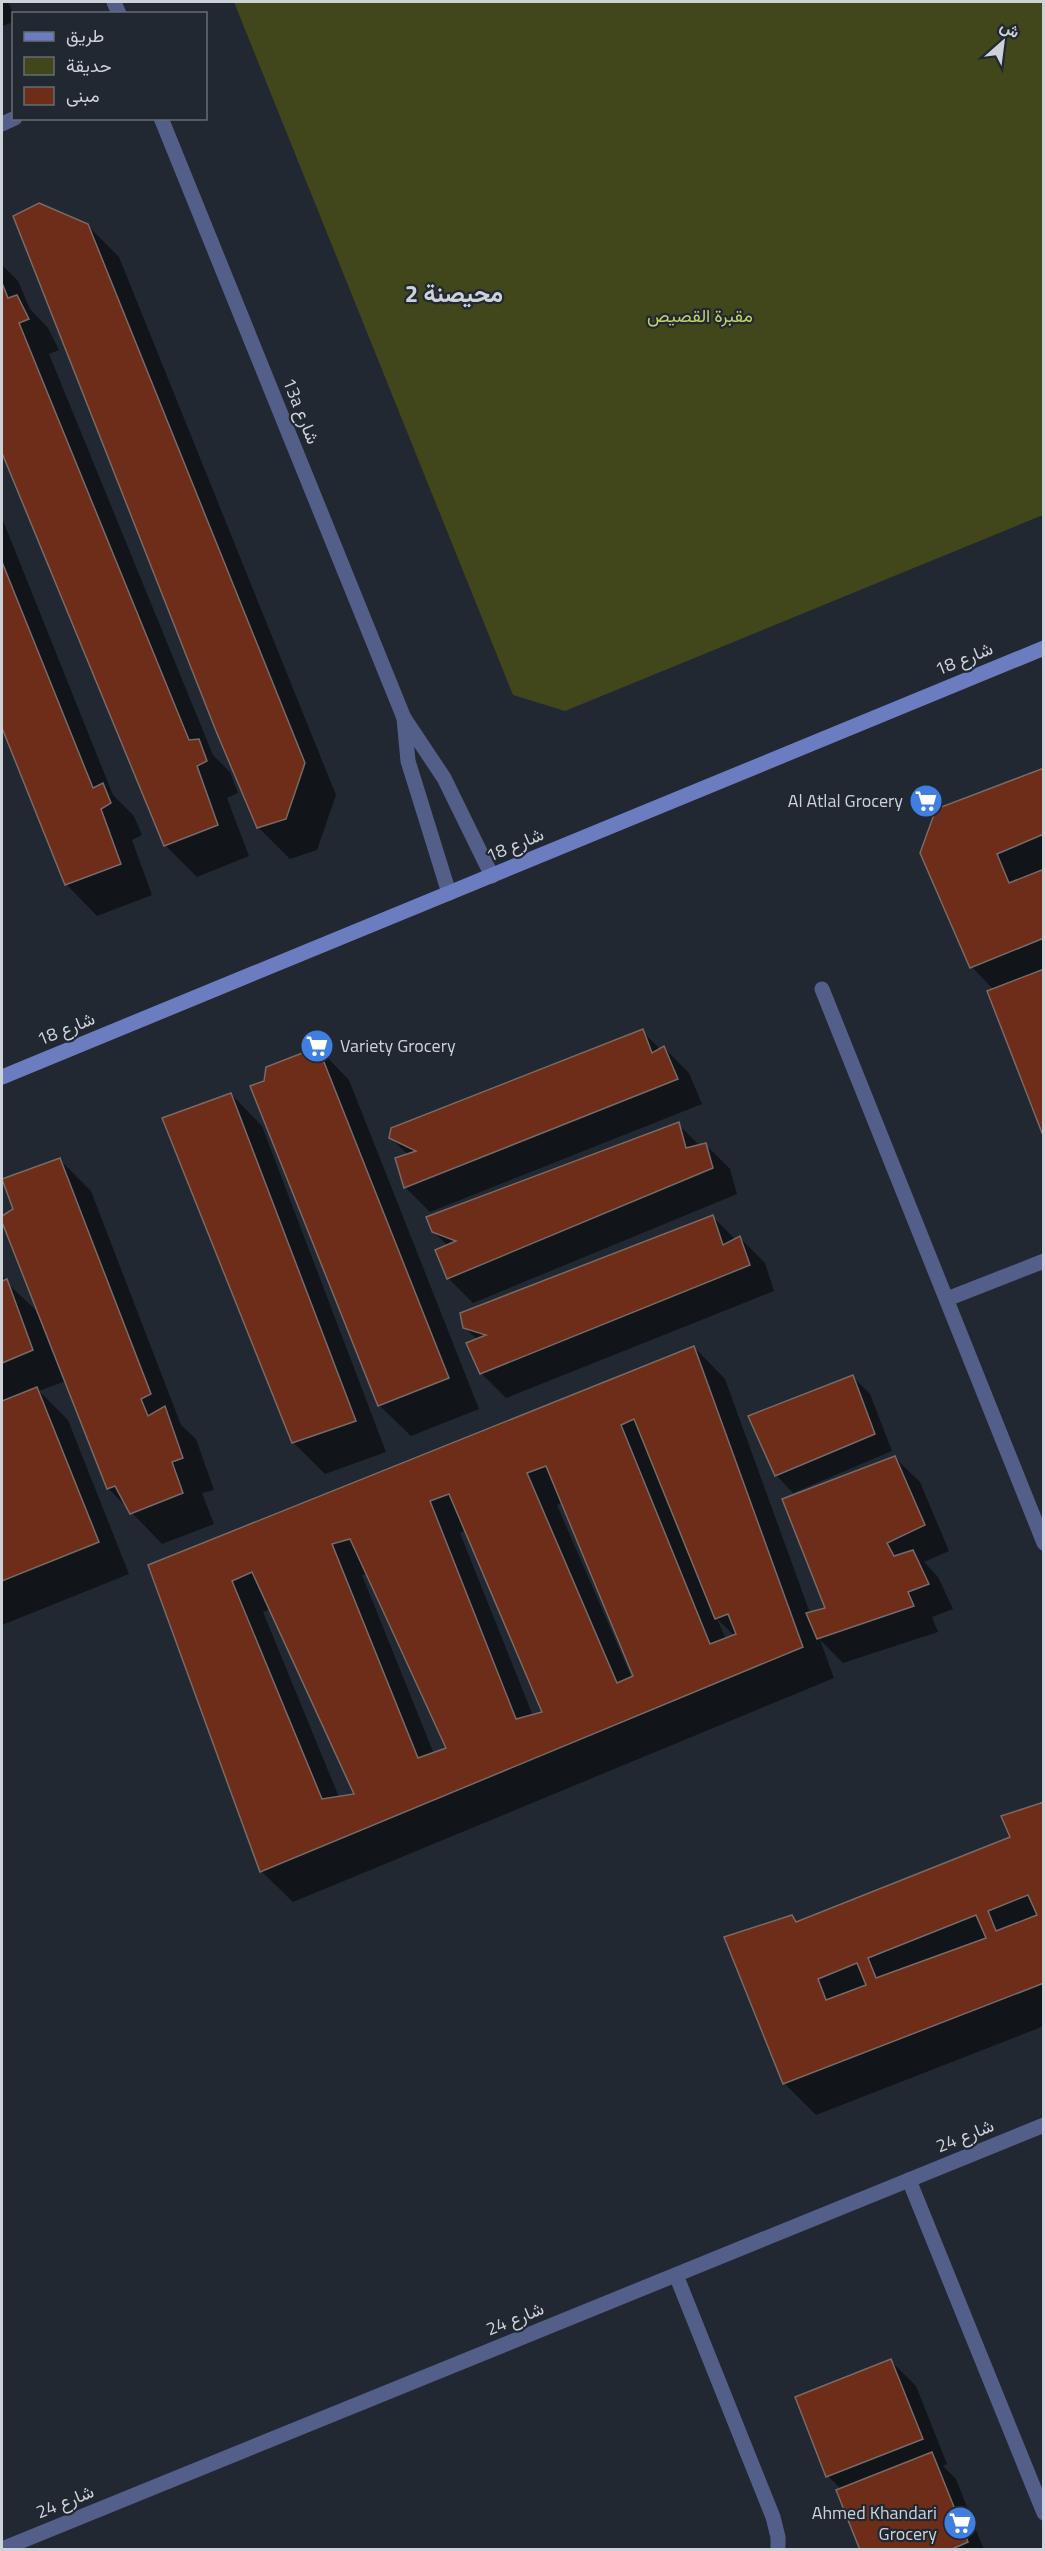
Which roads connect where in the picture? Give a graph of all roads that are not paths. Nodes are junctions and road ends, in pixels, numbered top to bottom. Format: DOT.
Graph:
graph roads {
  1 [pos="162,120"];
  2 [pos="1044,648"];
  3 [pos="404,718"];
  4 [pos="492,876"];
  5 [pos="449,893"];
  6 [pos="822,990"];
  7 [pos="2,1077"];
  8 [pos="1044,1261"];
  9 [pos="947,1299"];
  10 [pos="1044,1543"];
  11 [pos="1044,2125"];
  12 [pos="909,2180"];
  13 [pos="676,2275"];
  14 [pos="1044,2513"];
  15 [pos="2,2549"];
  16 [pos="778,2550"];
  1 -- 3 [label="street, 13a شارع"];
  2 -- 4 [label="street, شارع 18"];
  3 -- 4 [label="street, 13a شارع"];
  3 -- 5 [label="street, 13a شارع"];
  4 -- 5 [label="street, شارع 18"];
  5 -- 7 [label="street, شارع 18"];
  6 -- 9 [label="street"];
  8 -- 9 [label="street"];
  9 -- 10 [label="street"];
  11 -- 12 [label="street, شارع 24"];
  12 -- 13 [label="street, شارع 24"];
  12 -- 14 [label="street"];
  13 -- 15 [label="street, شارع 24"];
  13 -- 16 [label="street"];
}
